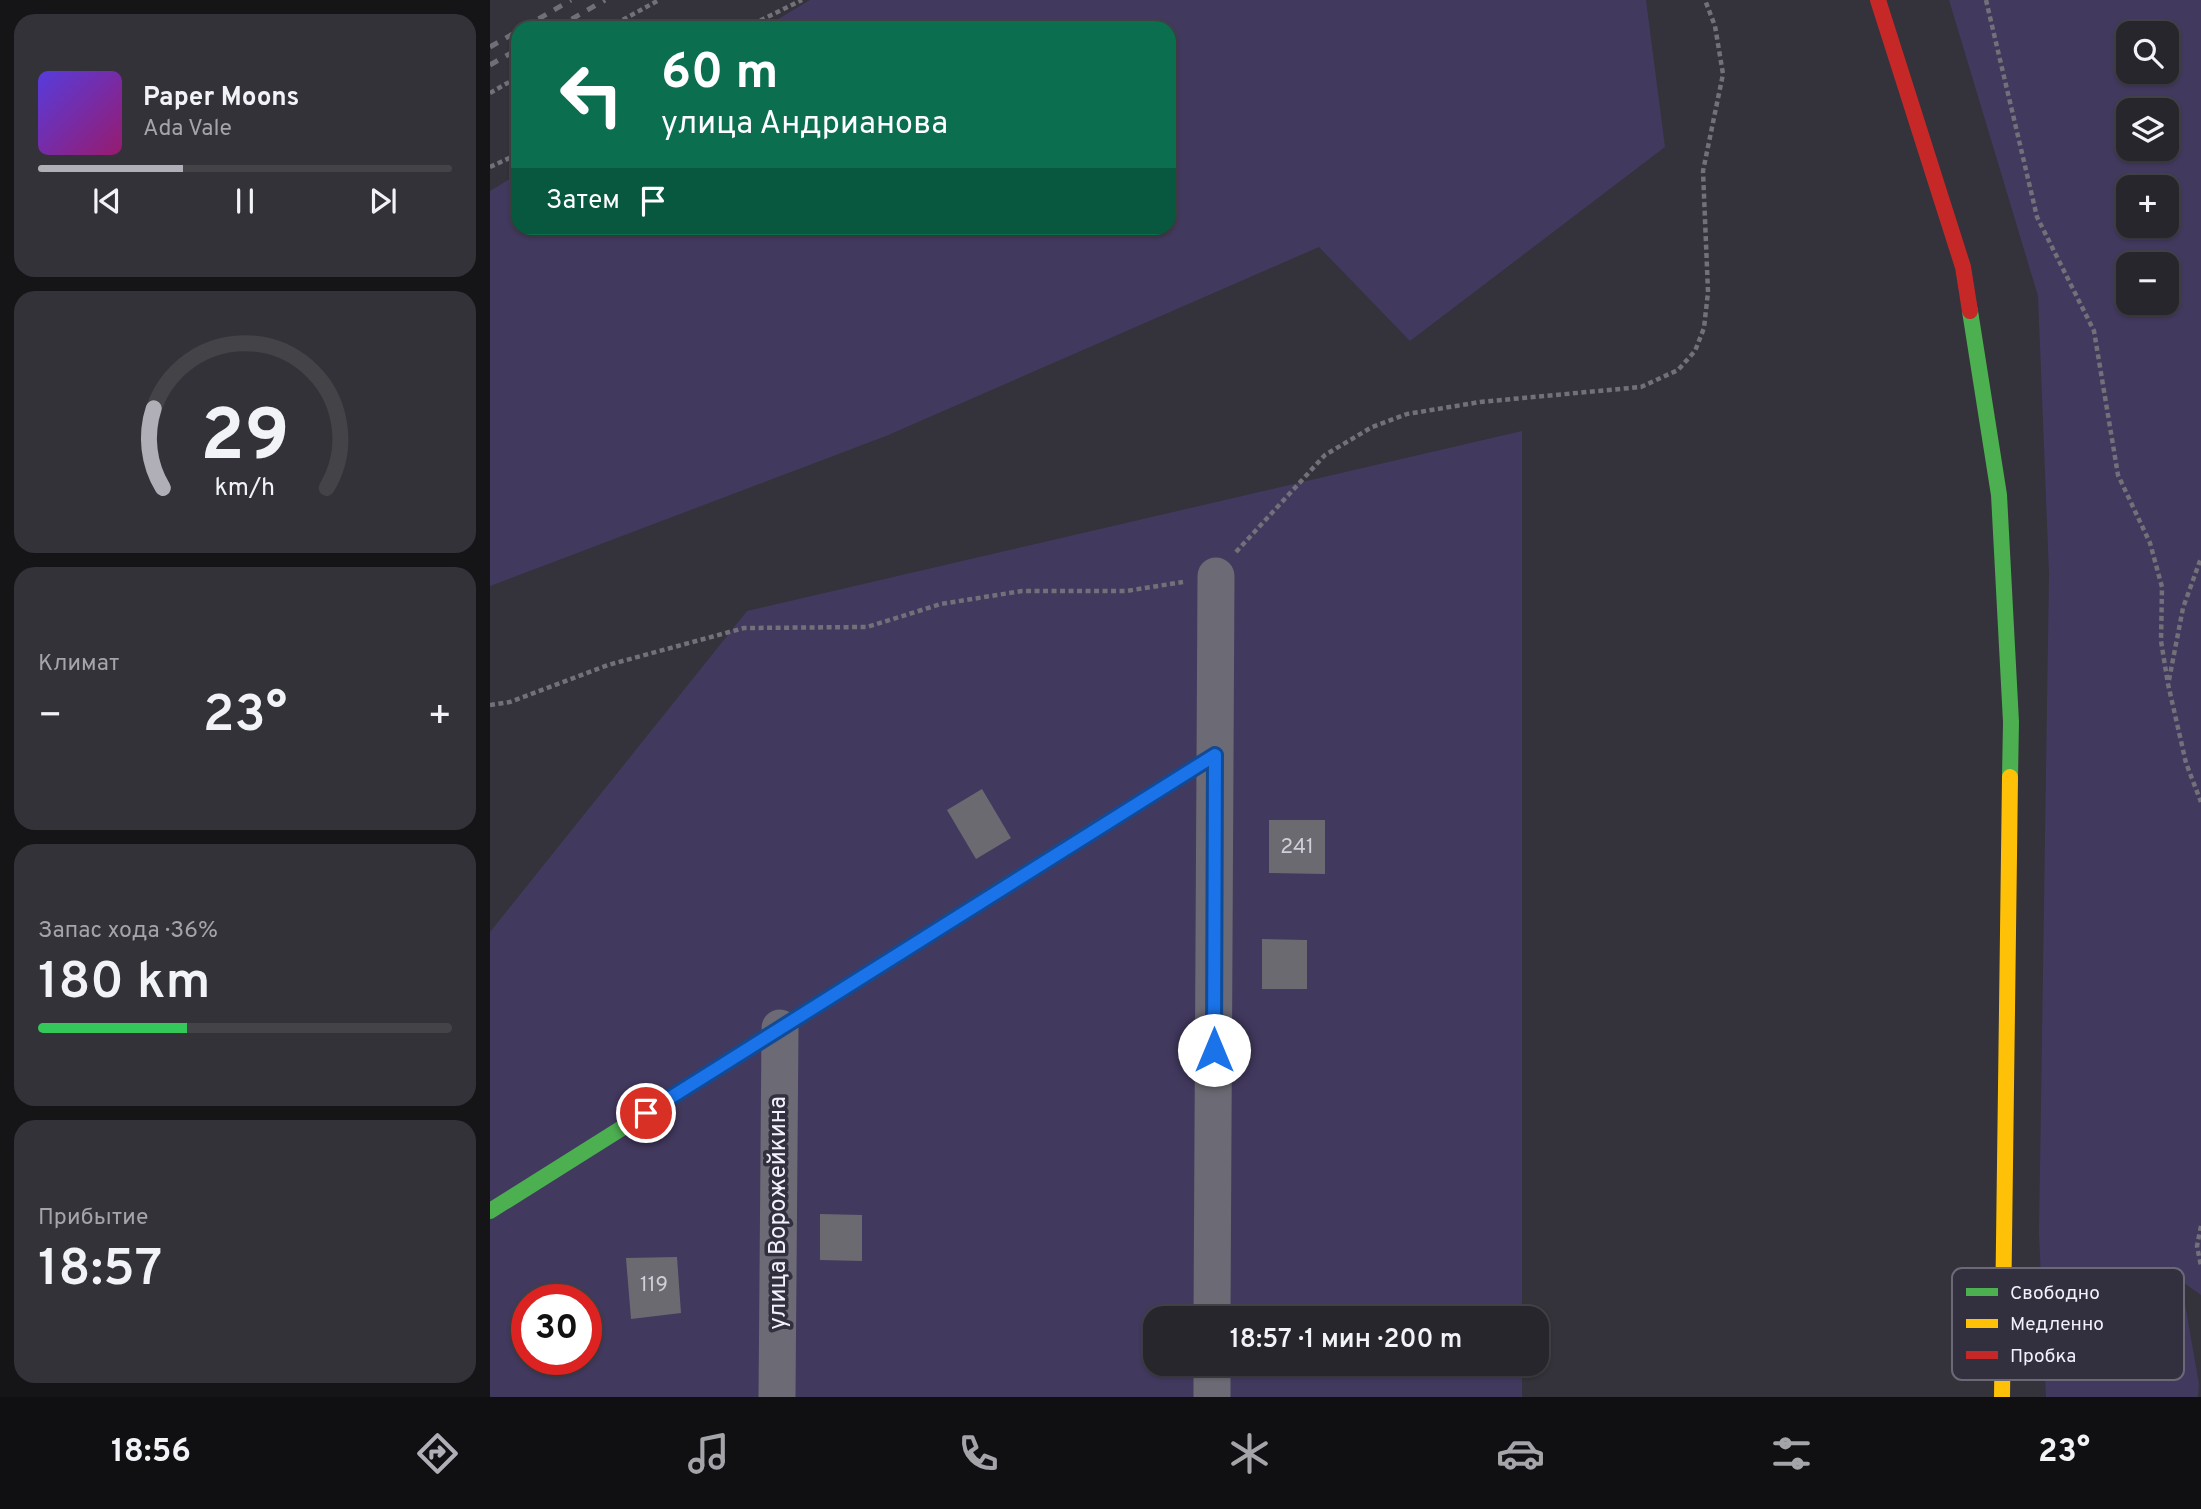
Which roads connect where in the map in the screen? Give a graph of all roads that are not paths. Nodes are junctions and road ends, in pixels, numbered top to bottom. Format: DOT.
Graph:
graph roads {
  1 [pos="1878,0"];
  2 [pos="1216,576"];
  3 [pos="1215,755"];
  4 [pos="780,1028"];
  5 [pos="490,1211"];
  6 [pos="2004,1268"];
  7 [pos="1212,1306"];
  8 [pos="1212,1376"];
  9 [pos="777,1397"];
  10 [pos="1212,1397"];
  1 -- 6 [label="main road"];
  2 -- 3 [label="street"];
  3 -- 4 [label="main road"];
  3 -- 7 [label="street"];
  4 -- 5 [label="main road"];
  4 -- 9 [label="street, улица Ворожейкина"];
  8 -- 10 [label="street"];
}
